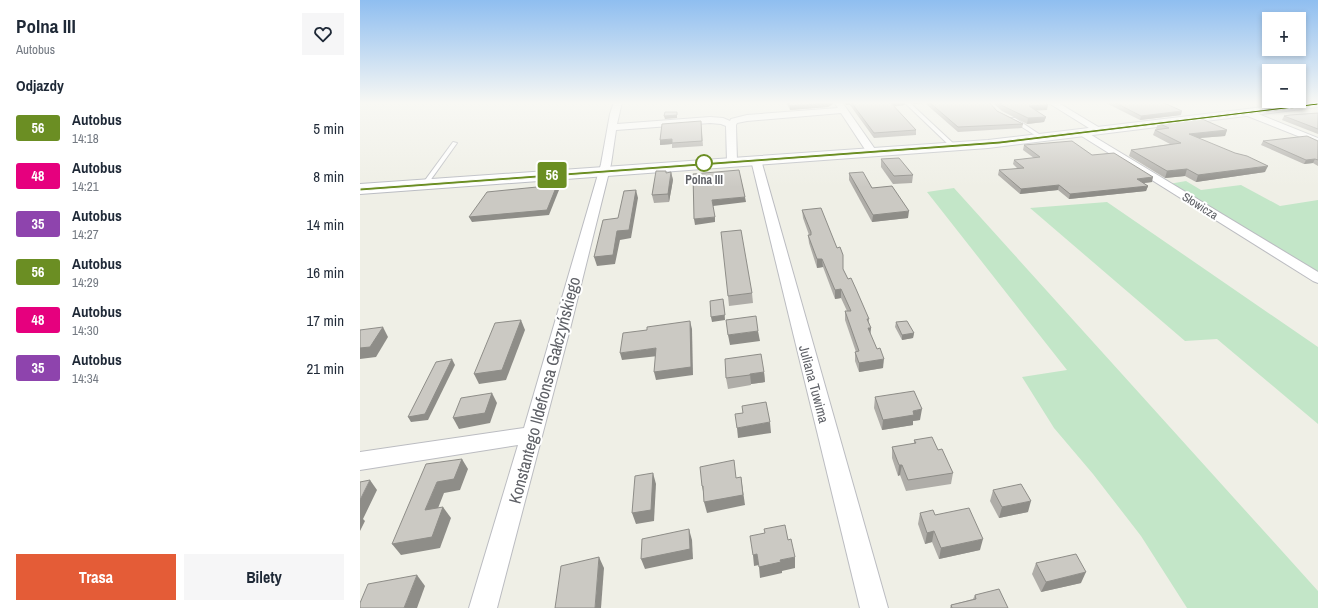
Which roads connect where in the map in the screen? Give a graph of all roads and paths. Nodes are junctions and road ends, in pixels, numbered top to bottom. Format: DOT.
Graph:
graph roads {
  1 [pos="612,130"];
  2 [pos="731,130"];
  3 [pos="857,130"];
  4 [pos="936,130"];
  5 [pos="1032,130"];
  6 [pos="1105,130"];
  7 [pos="1292,130"];
  8 [pos="1100,131"];
  9 [pos="1083,133"];
  10 [pos="1043,138"];
  11 [pos="1318,141"];
  12 [pos="455,143"];
  13 [pos="953,146"];
  14 [pos="872,152"];
  15 [pos="756,160"];
  16 [pos="732,162"];
  17 [pos="604,171"];
  18 [pos="425,184"];
  19 [pos="360,189"];
  20 [pos="1318,278"];
  21 [pos="532,435"];
  22 [pos="360,461"];
  23 [pos="483,608"];
  24 [pos="874,608"];
  1 -- 17 [label="street, Konstantego Ildefonsa Gałczyńskiego"];
  2 -- 16 [label="street"];
  3 -- 14 [label="street"];
  4 -- 13 [label="lane"];
  5 -- 10 [label="lane"];
  6 -- 8 [label="street"];
  7 -- 11 [label="street"];
  8 -- 9 [label="street"];
  9 -- 10 [label="street"];
  9 -- 20 [label="street, Słowicza"];
  10 -- 13 [label="street"];
  12 -- 18 [label="lane"];
  13 -- 14 [label="street"];
  14 -- 15 [label="street"];
  15 -- 16 [label="street"];
  15 -- 24 [label="street, Juliana Tuwima"];
  16 -- 17 [label="street"];
  17 -- 18 [label="street"];
  17 -- 21 [label="street, Konstantego Ildefonsa Gałczyńskiego"];
  18 -- 19 [label="street"];
  21 -- 22 [label="street"];
  21 -- 23 [label="street, Konstantego Ildefonsa Gałczyńskiego"];
}
